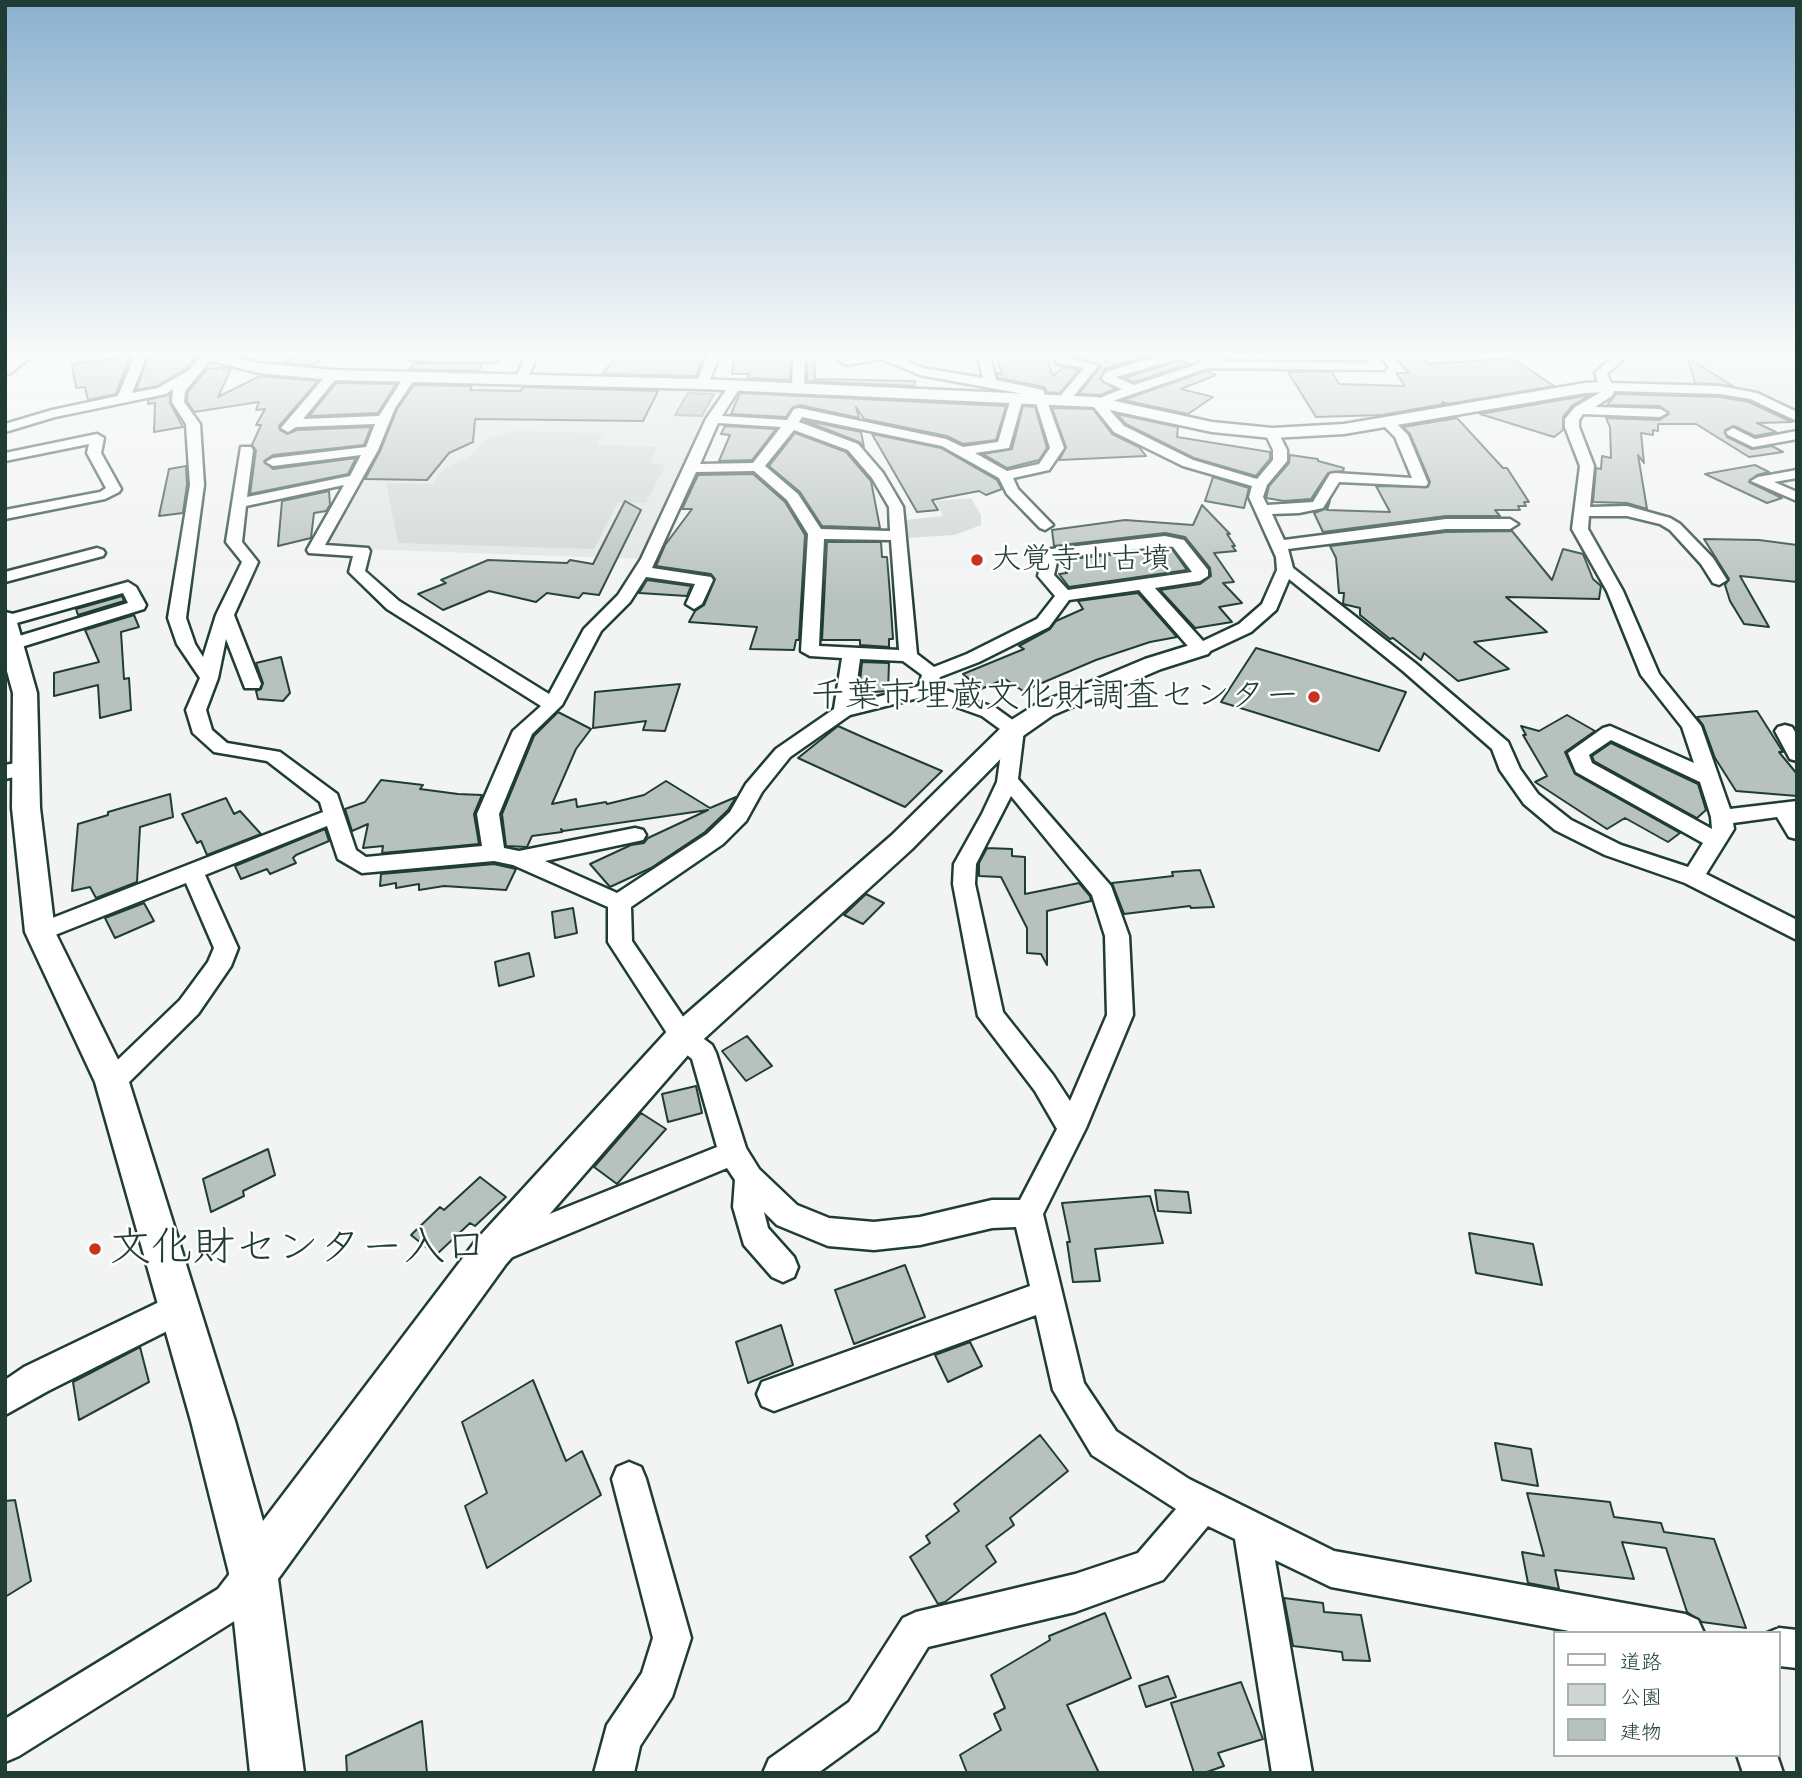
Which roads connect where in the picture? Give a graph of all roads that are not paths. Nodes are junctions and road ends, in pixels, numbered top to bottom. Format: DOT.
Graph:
graph roads {
  1 [pos="193,435"];
  2 [pos="378,435"];
  3 [pos="706,435"];
  4 [pos="782,435"];
  5 [pos="821,435"];
  6 [pos="908,435"];
  7 [pos="1007,435"];
  8 [pos="1053,435"];
  9 [pos="1131,435"];
  10 [pos="1273,435"];
  11 [pos="1401,435"];
  12 [pos="1575,435"];
  13 [pos="1739,435"];
  14 [pos="1797,435"];
  15 [pos="246,450"];
  16 [pos="371,450"];
  17 [pos="961,451"];
  18 [pos="5,457"];
  19 [pos="273,462"];
  20 [pos="757,467"];
  21 [pos="693,468"];
  22 [pos="1797,474"];
  23 [pos="1005,476"];
  24 [pos="354,479"];
  25 [pos="1260,484"];
  26 [pos="1797,497"];
  27 [pos="239,503"];
  28 [pos="1261,510"];
  29 [pos="1582,512"];
  30 [pos="5,515"];
  31 [pos="1045,524"];
  32 [pos="1510,524"];
  33 [pos="816,534"];
  34 [pos="898,536"];
  35 [pos="1280,545"];
  36 [pos="97,554"];
  37 [pos="1285,570"];
  38 [pos="640,571"];
  39 [pos="5,577"];
  40 [pos="1719,580"];
  41 [pos="1145,586"];
  42 [pos="1064,596"];
  43 [pos="694,604"];
  44 [pos="225,615"];
  45 [pos="8,628"];
  46 [pos="1200,649"];
  47 [pos="852,652"];
  48 [pos="908,656"];
  49 [pos="209,678"];
  50 [pos="930,682"];
  51 [pos="252,684"];
  52 [pos="554,705"];
  53 [pos="843,710"];
  54 [pos="1014,730"];
  55 [pos="1785,731"];
  56 [pos="1797,755"];
  57 [pos="16,770"];
  58 [pos="1708,778"];
  59 [pos="1007,782"];
  60 [pos="1790,809"];
  61 [pos="333,816"];
  62 [pos="1722,817"];
  63 [pos="1797,832"];
  64 [pos="635,835"];
  65 [pos="1715,840"];
  66 [pos="494,853"];
  67 [pos="519,859"];
  68 [pos="192,872"];
  69 [pos="1693,877"];
  70 [pos="619,903"];
  71 [pos="1797,931"];
  72 [pos="40,932"];
  73 [pos="683,1037"];
  74 [pos="112,1082"];
  75 [pos="1072,1128"];
  76 [pos="741,1166"];
  77 [pos="1028,1213"];
  78 [pos="492,1251"];
  79 [pos="783,1267"];
  80 [pos="1045,1296"];
  81 [pos="178,1310"];
  82 [pos="774,1394"];
  83 [pos="5,1399"];
  84 [pos="629,1479"];
  85 [pos="1204,1503"];
  86 [pos="1251,1527"];
  87 [pos="253,1573"];
  88 [pos="1674,1631"];
  89 [pos="5,1742"];
  90 [pos="277,1773"];
  91 [pos="614,1773"];
  92 [pos="783,1773"];
  93 [pos="1292,1773"];
  1 -- 49 [label="street"];
  2 -- 16 [label="street"];
  3 -- 21 [label="street"];
  4 -- 20 [label="street"];
  5 -- 34 [label="street"];
  6 -- 17 [label="street"];
  7 -- 17 [label="street"];
  8 -- 23 [label="street"];
  9 -- 25 [label="street"];
  10 -- 25 [label="street"];
  11 -- 28 [label="street"];
  12 -- 29 [label="street"];
  13 -- 14 [label="street"];
  15 -- 27 [label="street"];
  16 -- 19 [label="street"];
  16 -- 24 [label="street"];
  17 -- 23 [label="street"];
  18 -- 30 [label="street"];
  20 -- 21 [label="street"];
  20 -- 33 [label="street"];
  21 -- 38 [label="street"];
  22 -- 26 [label="street"];
  23 -- 31 [label="street"];
  24 -- 27 [label="street"];
  24 -- 52 [label="street"];
  25 -- 28 [label="street"];
  27 -- 44 [label="street"];
  28 -- 35 [label="street"];
  29 -- 40 [label="street"];
  29 -- 58 [label="street"];
  32 -- 35 [label="street"];
  33 -- 34 [label="street"];
  33 -- 47 [label="street"];
  34 -- 48 [label="street"];
  35 -- 37 [label="street"];
  36 -- 39 [label="street"];
  37 -- 46 [label="street"];
  37 -- 69 [label="street"];
  38 -- 43 [label="street"];
  38 -- 52 [label="street"];
  41 -- 42 [label="street"];
  41 -- 42 [label="street"];
  41 -- 46 [label="street"];
  42 -- 50 [label="street"];
  44 -- 49 [label="street"];
  44 -- 51 [label="street"];
  45 -- 45 [label="street"];
  45 -- 57 [label="street"];
  46 -- 54 [label="street"];
  47 -- 48 [label="street"];
  47 -- 53 [label="street"];
  48 -- 50 [label="street"];
  49 -- 61 [label="street"];
  50 -- 53 [label="street"];
  50 -- 54 [label="street"];
  52 -- 66 [label="street"];
  53 -- 70 [label="street"];
  54 -- 59 [label="street"];
  54 -- 73 [label="street"];
  55 -- 56 [label="street"];
  57 -- 72 [label="street"];
  58 -- 62 [label="street"];
  58 -- 65 [label="street"];
  59 -- 75 [label="street"];
  59 -- 75 [label="street"];
  60 -- 62 [label="street"];
  60 -- 63 [label="street"];
  61 -- 66 [label="street"];
  61 -- 68 [label="street"];
  62 -- 65 [label="street"];
  64 -- 67 [label="street"];
  65 -- 69 [label="street"];
  66 -- 67 [label="street"];
  67 -- 70 [label="street"];
  68 -- 72 [label="street"];
  68 -- 74 [label="street"];
  69 -- 71 [label="street"];
  70 -- 73 [label="street"];
  72 -- 74 [label="street"];
  73 -- 76 [label="street"];
  73 -- 78 [label="street"];
  74 -- 81 [label="street"];
  75 -- 77 [label="street"];
  76 -- 77 [label="street"];
  76 -- 78 [label="street"];
  76 -- 79 [label="street"];
  77 -- 80 [label="street"];
  78 -- 87 [label="street"];
  80 -- 82 [label="street"];
  80 -- 85 [label="street"];
  81 -- 83 [label="street"];
  81 -- 87 [label="street"];
  84 -- 91 [label="street"];
  85 -- 86 [label="street"];
  85 -- 92 [label="street"];
  86 -- 88 [label="street"];
  86 -- 93 [label="street"];
  87 -- 89 [label="street"];
  87 -- 90 [label="street"];
}
